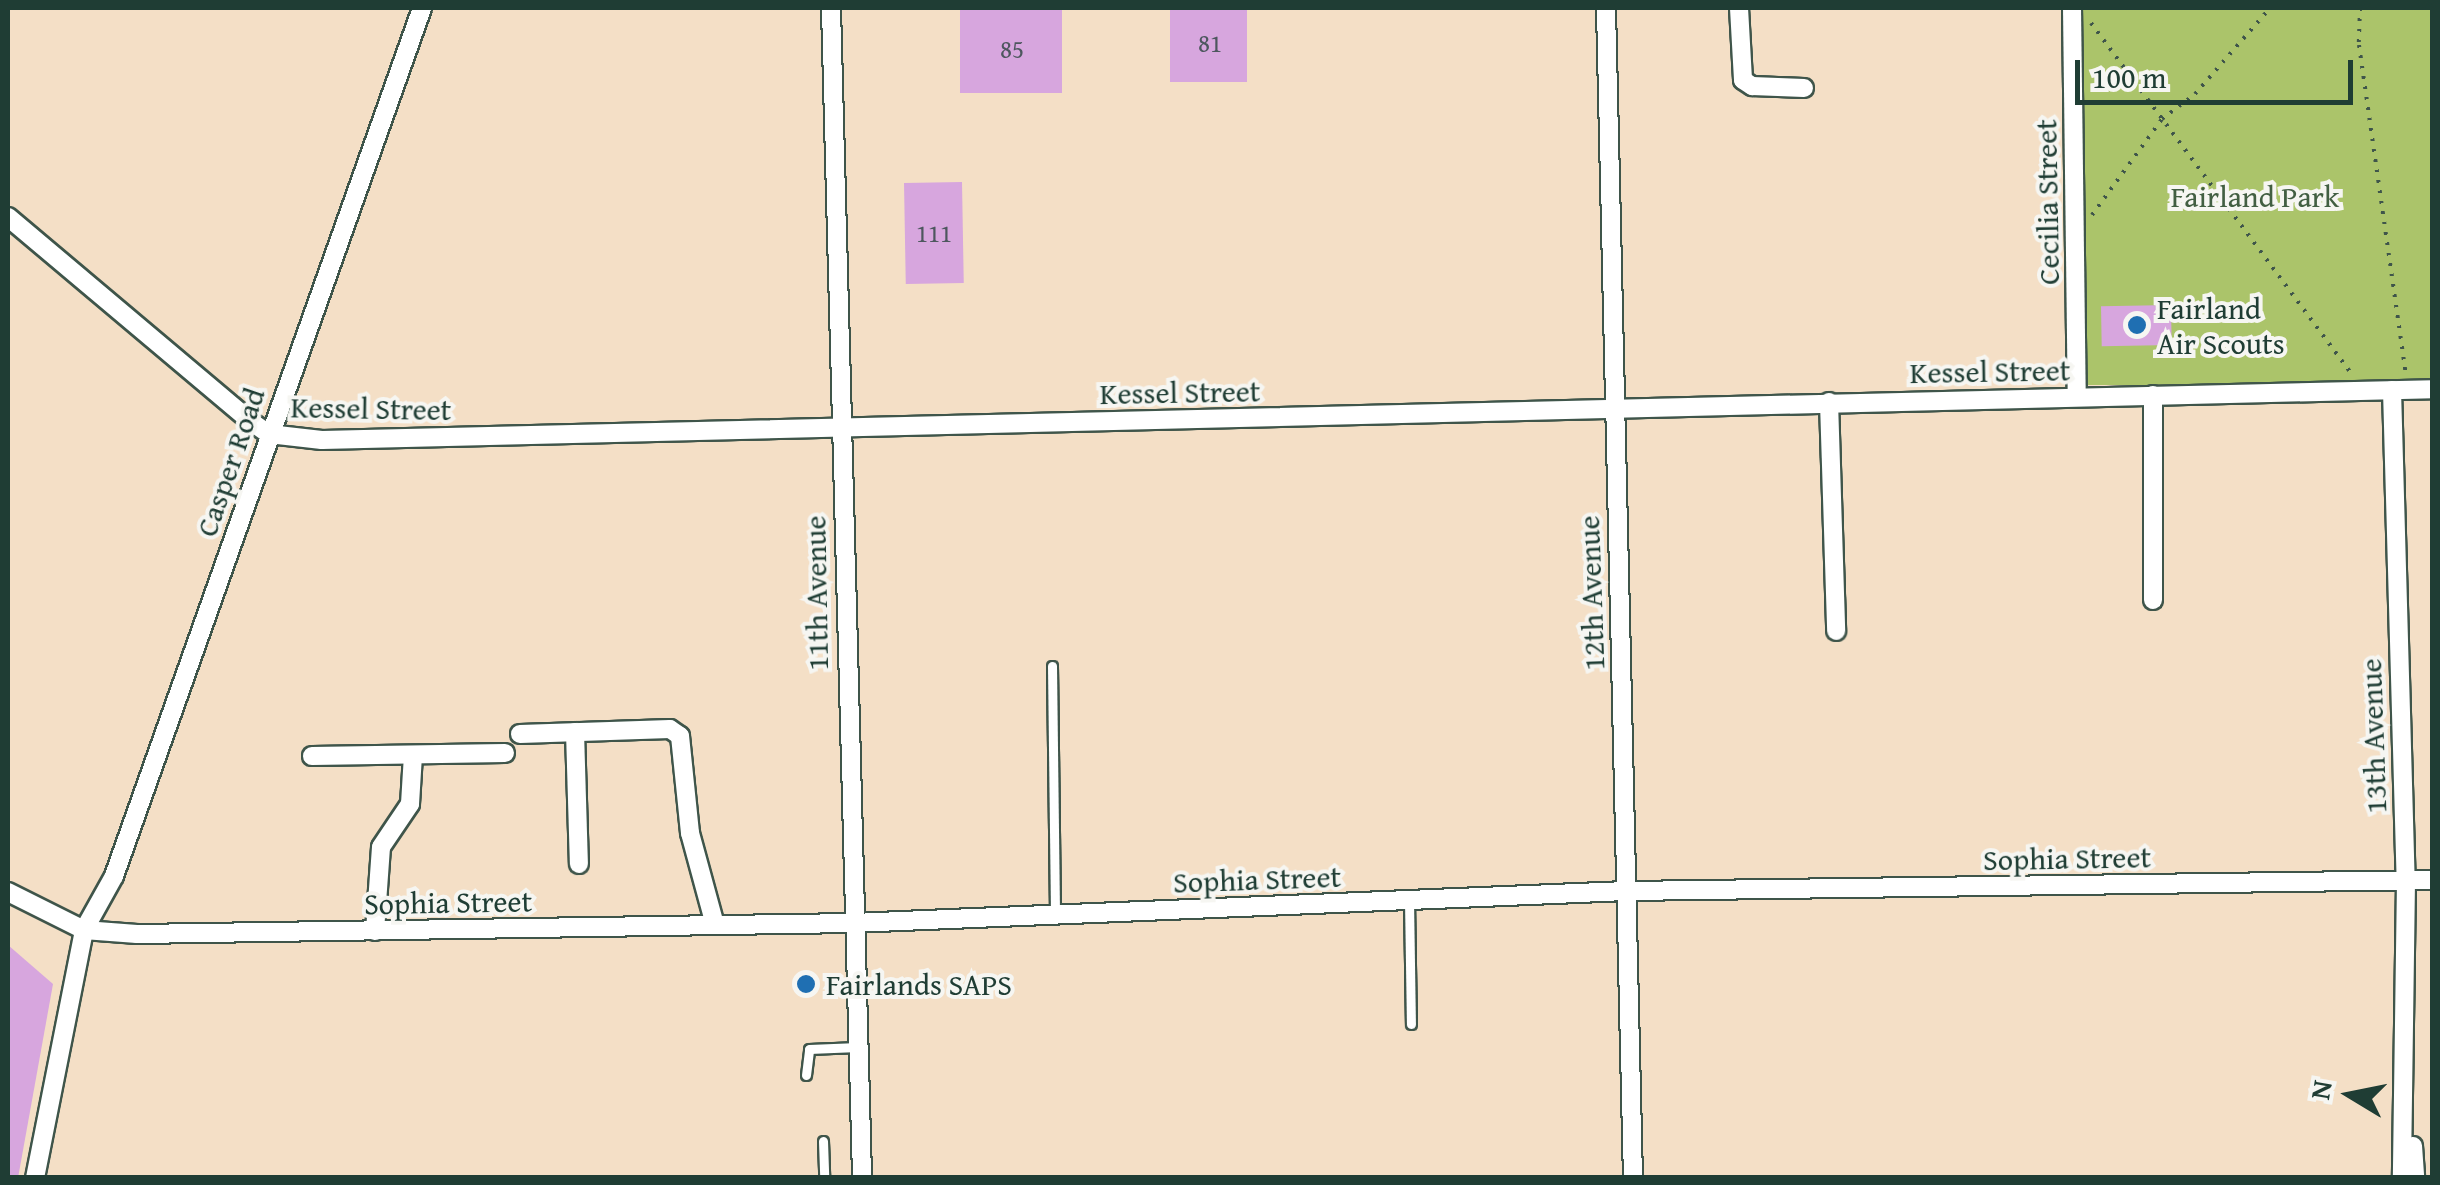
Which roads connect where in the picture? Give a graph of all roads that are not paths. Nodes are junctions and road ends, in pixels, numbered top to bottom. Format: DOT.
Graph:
graph roads {
  1 [pos="422,8"];
  2 [pos="831,8"];
  3 [pos="1606,8"];
  4 [pos="1738,8"];
  5 [pos="2076,8"];
  6 [pos="1804,88"];
  7 [pos="8,217"];
  8 [pos="2432,388"];
  9 [pos="2400,389"];
  10 [pos="2153,395"];
  11 [pos="2077,396"];
  12 [pos="1829,402"];
  13 [pos="1614,409"];
  14 [pos="840,428"];
  15 [pos="270,434"];
  16 [pos="2153,600"];
  17 [pos="1836,631"];
  18 [pos="1052,666"];
  19 [pos="576,732"];
  20 [pos="520,734"];
  21 [pos="505,753"];
  22 [pos="312,756"];
  23 [pos="413,756"];
  24 [pos="579,864"];
  25 [pos="2406,880"];
  26 [pos="2432,880"];
  27 [pos="1627,891"];
  28 [pos="8,892"];
  29 [pos="1409,900"];
  30 [pos="1055,915"];
  31 [pos="854,923"];
  32 [pos="714,926"];
  33 [pos="84,930"];
  34 [pos="375,931"];
  35 [pos="1411,1024"];
  36 [pos="858,1047"];
  37 [pos="806,1075"];
  38 [pos="2407,1081"];
  39 [pos="823,1141"];
  40 [pos="36,1178"];
  41 [pos="824,1178"];
  42 [pos="862,1178"];
  43 [pos="1633,1178"];
  44 [pos="2402,1178"];
  45 [pos="2415,1178"];
  1 -- 15 [label="street, Casper Road"];
  2 -- 14 [label="street, 11th Avenue"];
  3 -- 13 [label="street, 12th Avenue"];
  4 -- 6 [label="street"];
  5 -- 11 [label="street, Cecilia Street"];
  7 -- 15 [label="street, Kessel Street"];
  8 -- 9 [label="street, Kessel Street"];
  9 -- 10 [label="street, Kessel Street"];
  9 -- 25 [label="street, 13th Avenue"];
  10 -- 11 [label="street, Kessel Street"];
  10 -- 16 [label="street"];
  11 -- 12 [label="street, Kessel Street"];
  12 -- 13 [label="street, Kessel Street"];
  12 -- 17 [label="street"];
  13 -- 14 [label="street, Kessel Street"];
  13 -- 27 [label="street, 12th Avenue"];
  14 -- 15 [label="street, Kessel Street"];
  14 -- 31 [label="street, 11th Avenue"];
  15 -- 33 [label="street, Casper Road"];
  18 -- 30 [label="lane"];
  19 -- 20 [label="street"];
  19 -- 24 [label="street"];
  19 -- 32 [label="street"];
  21 -- 23 [label="street"];
  22 -- 23 [label="street"];
  23 -- 34 [label="street"];
  25 -- 26 [label="street, Sophia Street"];
  25 -- 27 [label="street, Sophia Street"];
  25 -- 38 [label="street, 13th Avenue"];
  27 -- 29 [label="street, Sophia Street"];
  27 -- 43 [label="street, 12th Avenue"];
  28 -- 33 [label="street"];
  29 -- 30 [label="street, Sophia Street"];
  29 -- 35 [label="lane"];
  30 -- 31 [label="street, Sophia Street"];
  31 -- 32 [label="street, Sophia Street"];
  31 -- 36 [label="street, 11th Avenue"];
  32 -- 34 [label="street, Sophia Street"];
  33 -- 34 [label="street, Sophia Street"];
  33 -- 40 [label="street, Casper Road"];
  36 -- 37 [label="lane"];
  36 -- 42 [label="street, 11th Avenue"];
  38 -- 44 [label="street, 13th Avenue"];
  38 -- 45 [label="street, 13th Avenue"];
  39 -- 41 [label="lane"];
}
